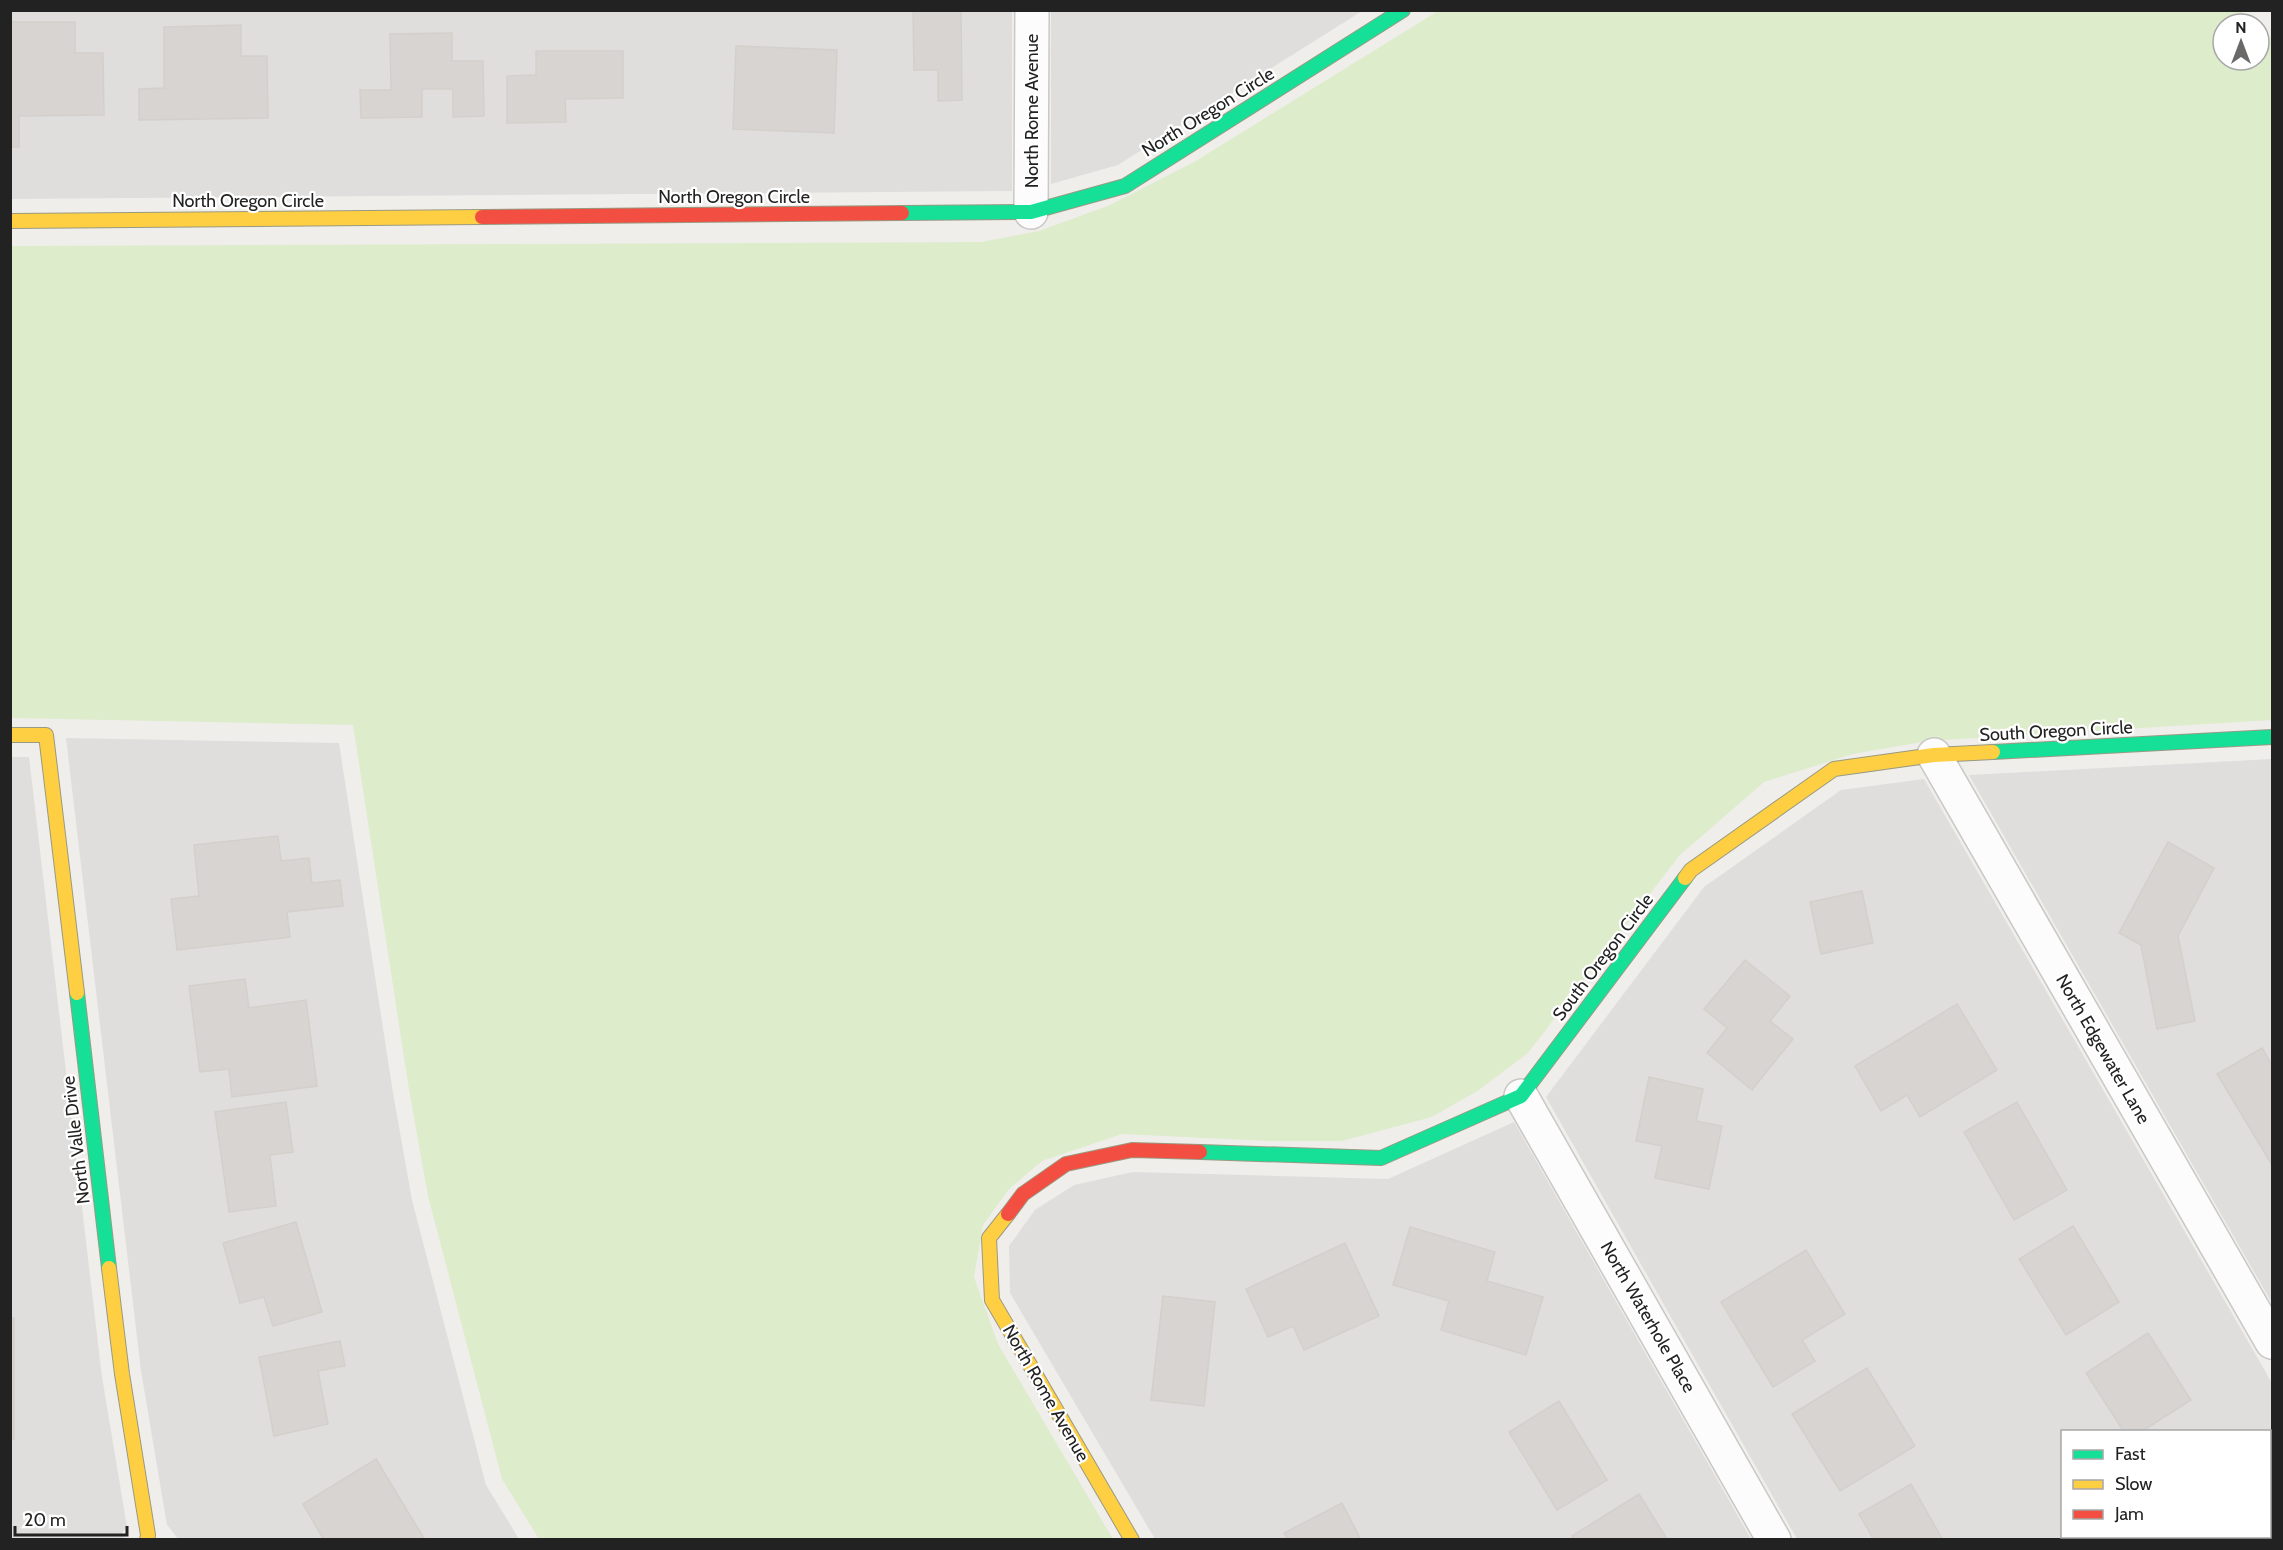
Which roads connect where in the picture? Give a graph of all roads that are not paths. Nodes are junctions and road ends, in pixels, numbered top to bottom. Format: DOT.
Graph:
graph roads {
  1 [pos="1032,10"];
  2 [pos="1403,10"];
  3 [pos="1031,213"];
  4 [pos="10,221"];
  5 [pos="10,735"];
  6 [pos="2272,737"];
  7 [pos="1934,755"];
  8 [pos="1521,1096"];
  9 [pos="989,1239"];
  10 [pos="2272,1342"];
  11 [pos="149,1538"];
  12 [pos="1132,1539"];
  13 [pos="1774,1539"];
  1 -- 3 [label="street, North Rome Avenue"];
  2 -- 3 [label="street, North Oregon Circle"];
  3 -- 4 [label="street, North Oregon Circle"];
  5 -- 11 [label="street, North Valle Drive"];
  6 -- 7 [label="street, South Oregon Circle"];
  7 -- 8 [label="street, South Oregon Circle"];
  7 -- 10 [label="street, North Edgewater Lane"];
  8 -- 9 [label="street, South Oregon Circle"];
  8 -- 13 [label="street, North Waterhole Place"];
  9 -- 12 [label="street, North Rome Avenue"];
}
